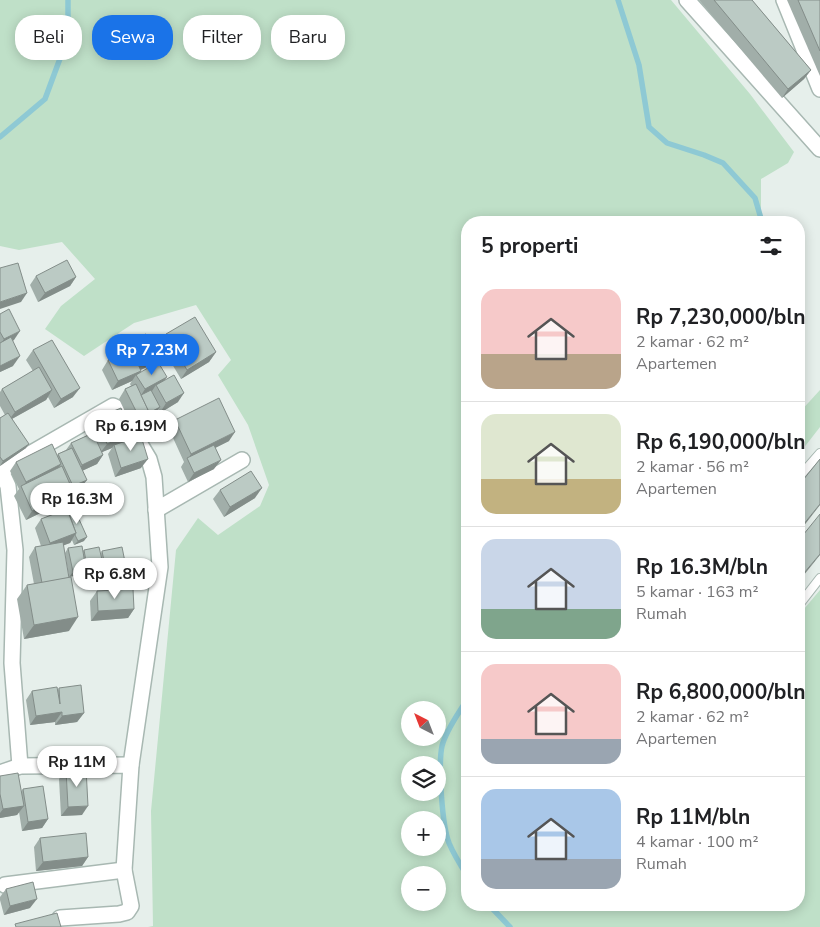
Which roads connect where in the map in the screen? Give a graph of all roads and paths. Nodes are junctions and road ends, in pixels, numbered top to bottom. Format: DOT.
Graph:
graph roads {
  1 [pos="687,0"];
  2 [pos="784,0"];
  3 [pos="820,89"];
  4 [pos="820,149"];
  5 [pos="820,453"];
  6 [pos="242,460"];
  7 [pos="1,469"];
  8 [pos="805,470"];
  9 [pos="156,510"];
  10 [pos="820,578"];
  11 [pos="805,598"];
  12 [pos="131,765"];
  13 [pos="20,766"];
  14 [pos="0,773"];
  15 [pos="124,870"];
  16 [pos="5,885"];
  17 [pos="60,918"];
  1 -- 4 [label="street"];
  2 -- 3 [label="street"];
  5 -- 8 [label="lane"];
  6 -- 9 [label="street"];
  7 -- 9 [label="street"];
  7 -- 13 [label="street"];
  9 -- 12 [label="street"];
  10 -- 11 [label="lane"];
  12 -- 13 [label="street"];
  12 -- 15 [label="street"];
  13 -- 14 [label="street"];
  15 -- 16 [label="street"];
  15 -- 17 [label="street"];
}
